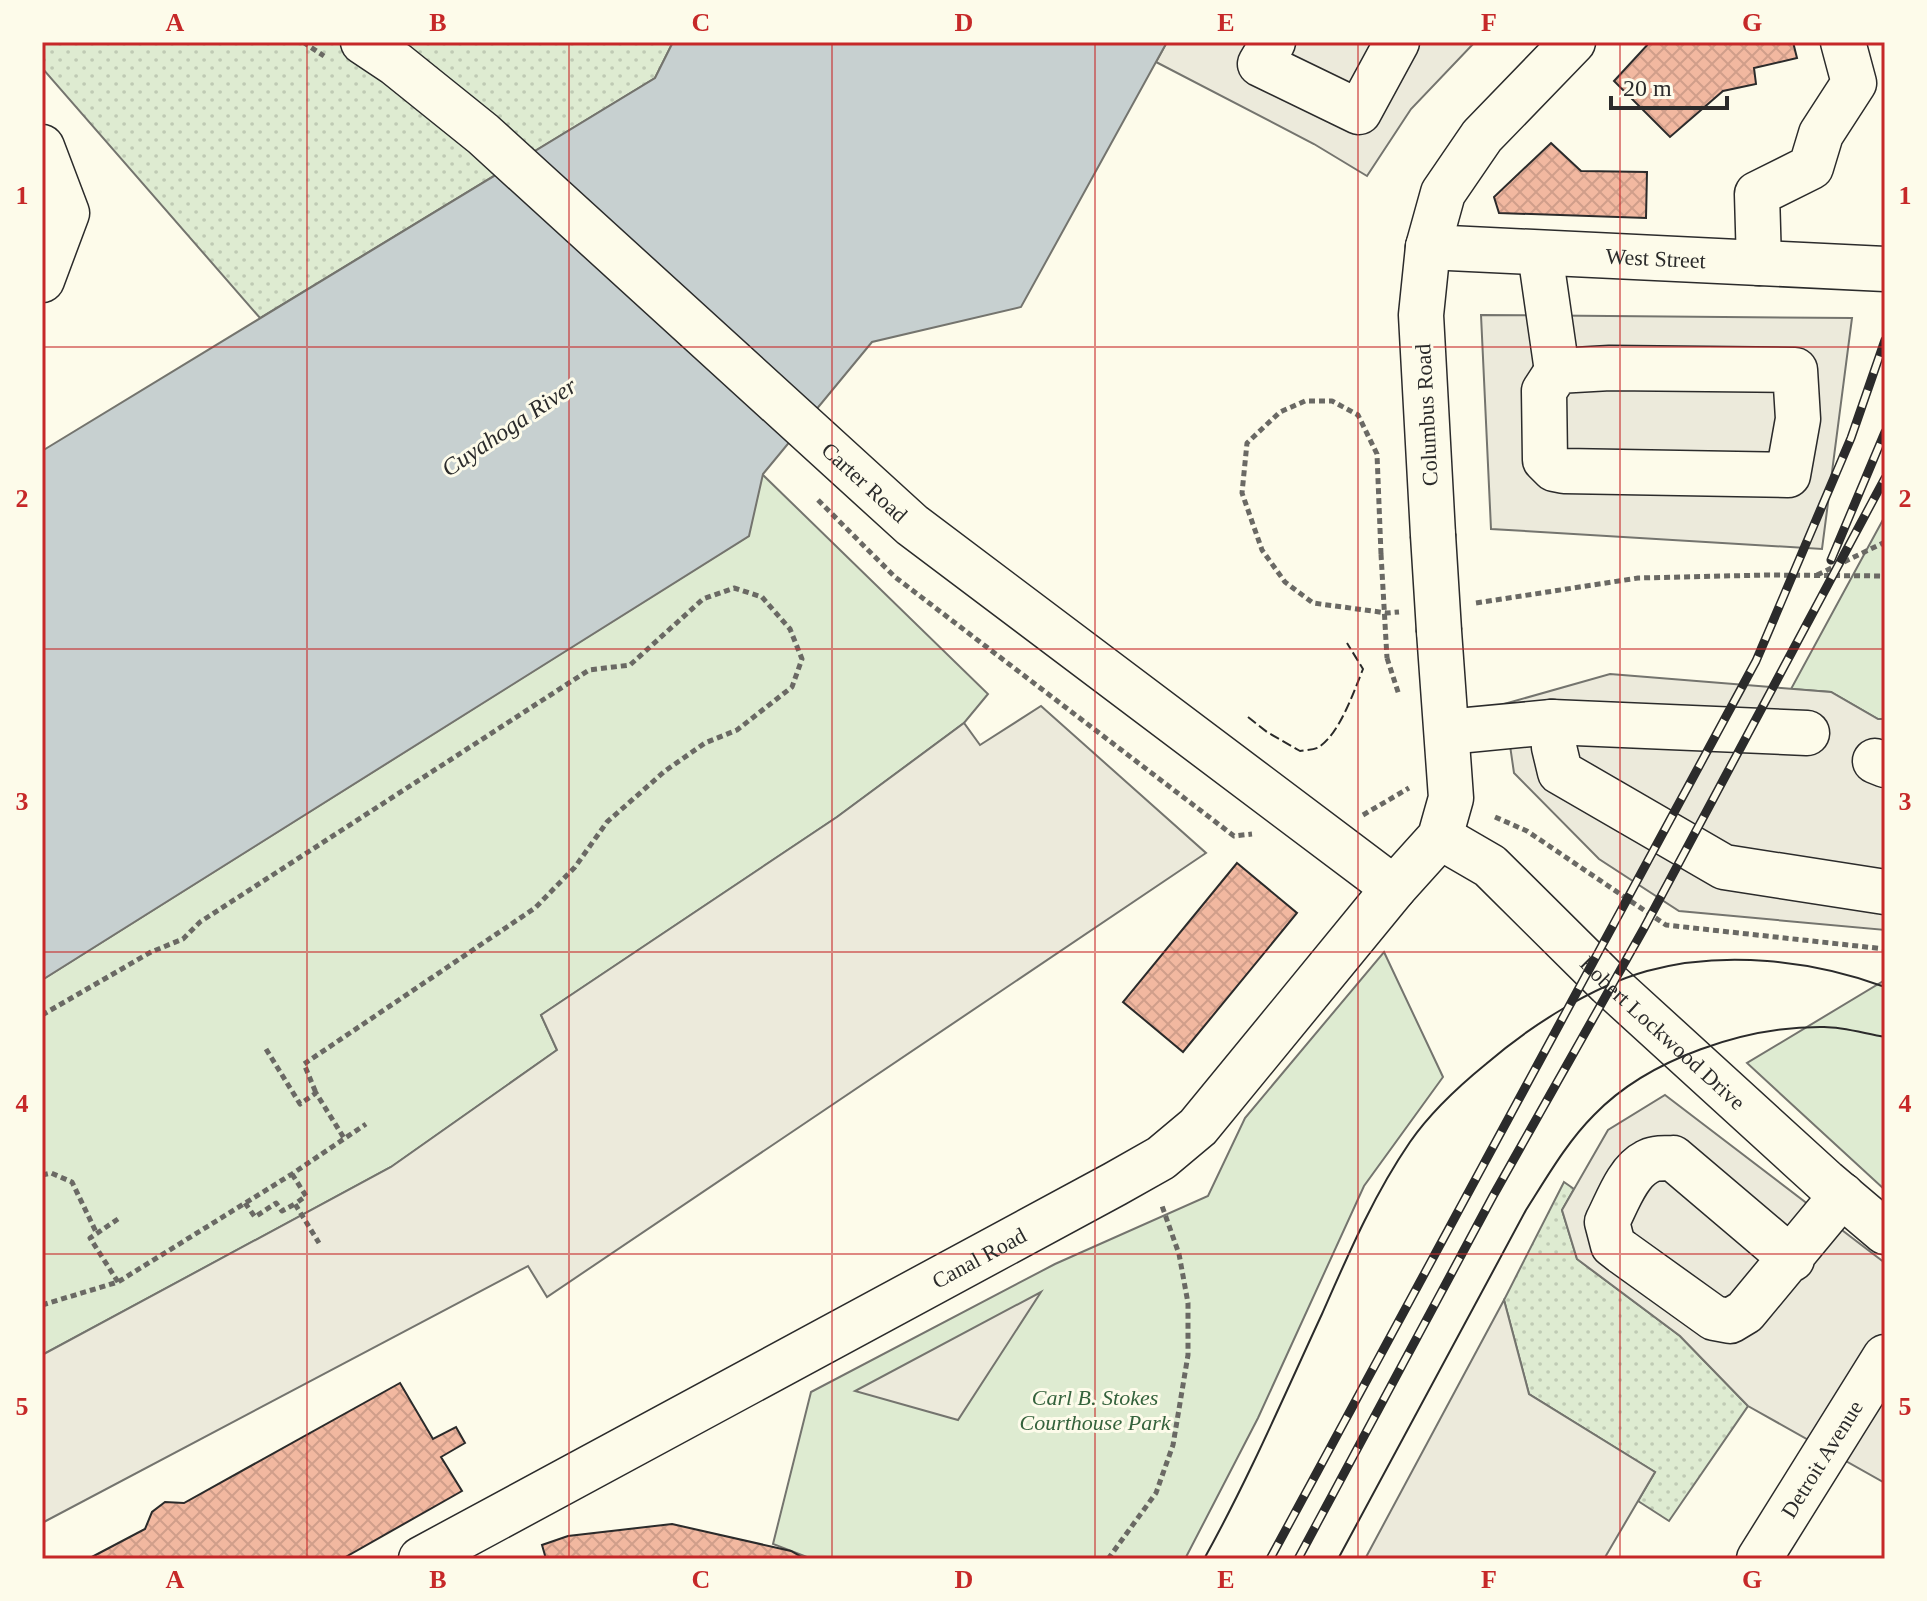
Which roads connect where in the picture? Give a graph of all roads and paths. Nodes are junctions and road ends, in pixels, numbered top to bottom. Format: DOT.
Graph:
graph roads {
  1 [pos="363,42"];
  2 [pos="1273,42"];
  3 [pos="1397,42"];
  4 [pos="1573,42"];
  5 [pos="1843,42"];
  6 [pos="42,147"];
  7 [pos="1428,247"];
  8 [pos="1540,253"];
  9 [pos="1759,263"];
  10 [pos="1885,269"];
  11 [pos="42,280"];
  12 [pos="1557,371"];
  13 [pos="1885,542"];
  14 [pos="1381,554"];
  15 [pos="1816,575"];
  16 [pos="1400,698"];
  17 [pos="1552,722"];
  18 [pos="1447,732"];
  19 [pos="1807,733"];
  20 [pos="1416,784"];
  21 [pos="1366,810"];
  22 [pos="1527,831"];
  23 [pos="1440,837"];
  24 [pos="1394,888"];
  25 [pos="1885,892"];
  26 [pos="1885,949"];
  27 [pos="42,1015"];
  28 [pos="266,1049"];
  29 [pos="316,1093"];
  30 [pos="366,1124"];
  31 [pos="344,1138"];
  32 [pos="292,1174"];
  33 [pos="42,1175"];
  34 [pos="1842,1195"];
  35 [pos="245,1203"];
  36 [pos="295,1204"];
  37 [pos="118,1219"];
  38 [pos="1885,1232"];
  39 [pos="97,1234"];
  40 [pos="319,1243"];
  41 [pos="1179,1254"];
  42 [pos="1792,1259"];
  43 [pos="118,1282"];
  44 [pos="42,1305"];
  45 [pos="1885,1357"];
  46 [pos="421,1559"];
  47 [pos="1108,1559"];
  48 [pos="1759,1559"];
  1 -- 24 [label="street, Carter Road"];
  2 -- 3 [label="street"];
  4 -- 7 [label="street, Columbus Road"];
  5 -- 9 [label="street"];
  6 -- 11 [label="street"];
  7 -- 8 [label="street, West Street"];
  7 -- 18 [label="street, Columbus Road, bridge"];
  8 -- 9 [label="street, West Street"];
  8 -- 12 [label="street"];
  9 -- 10 [label="street, West Street"];
  12 -- 12 [label="street"];
  13 -- 15 [label="path"];
  14 -- 16 [label="path, bridge"];
  17 -- 18 [label="street"];
  17 -- 19 [label="street"];
  17 -- 25 [label="street"];
  18 -- 23 [label="street, Columbus Road"];
  20 -- 21 [label="path"];
  22 -- 26 [label="path"];
  23 -- 24 [label="street, Canal Road"];
  23 -- 34 [label="street, Robert Lockwood Drive"];
  24 -- 46 [label="street, Canal Road"];
  27 -- 29 [label="path"];
  28 -- 29 [label="path"];
  29 -- 31 [label="path"];
  30 -- 31 [label="path"];
  31 -- 32 [label="path"];
  32 -- 35 [label="path"];
  32 -- 36 [label="path"];
  33 -- 39 [label="path"];
  34 -- 38 [label="street, Robert Lockwood Drive"];
  34 -- 42 [label="street"];
  35 -- 36 [label="path"];
  35 -- 43 [label="path"];
  36 -- 40 [label="path"];
  37 -- 39 [label="path"];
  39 -- 43 [label="path"];
  41 -- 47 [label="path"];
  43 -- 44 [label="path"];
  45 -- 48 [label="street, Detroit Avenue"];
}
